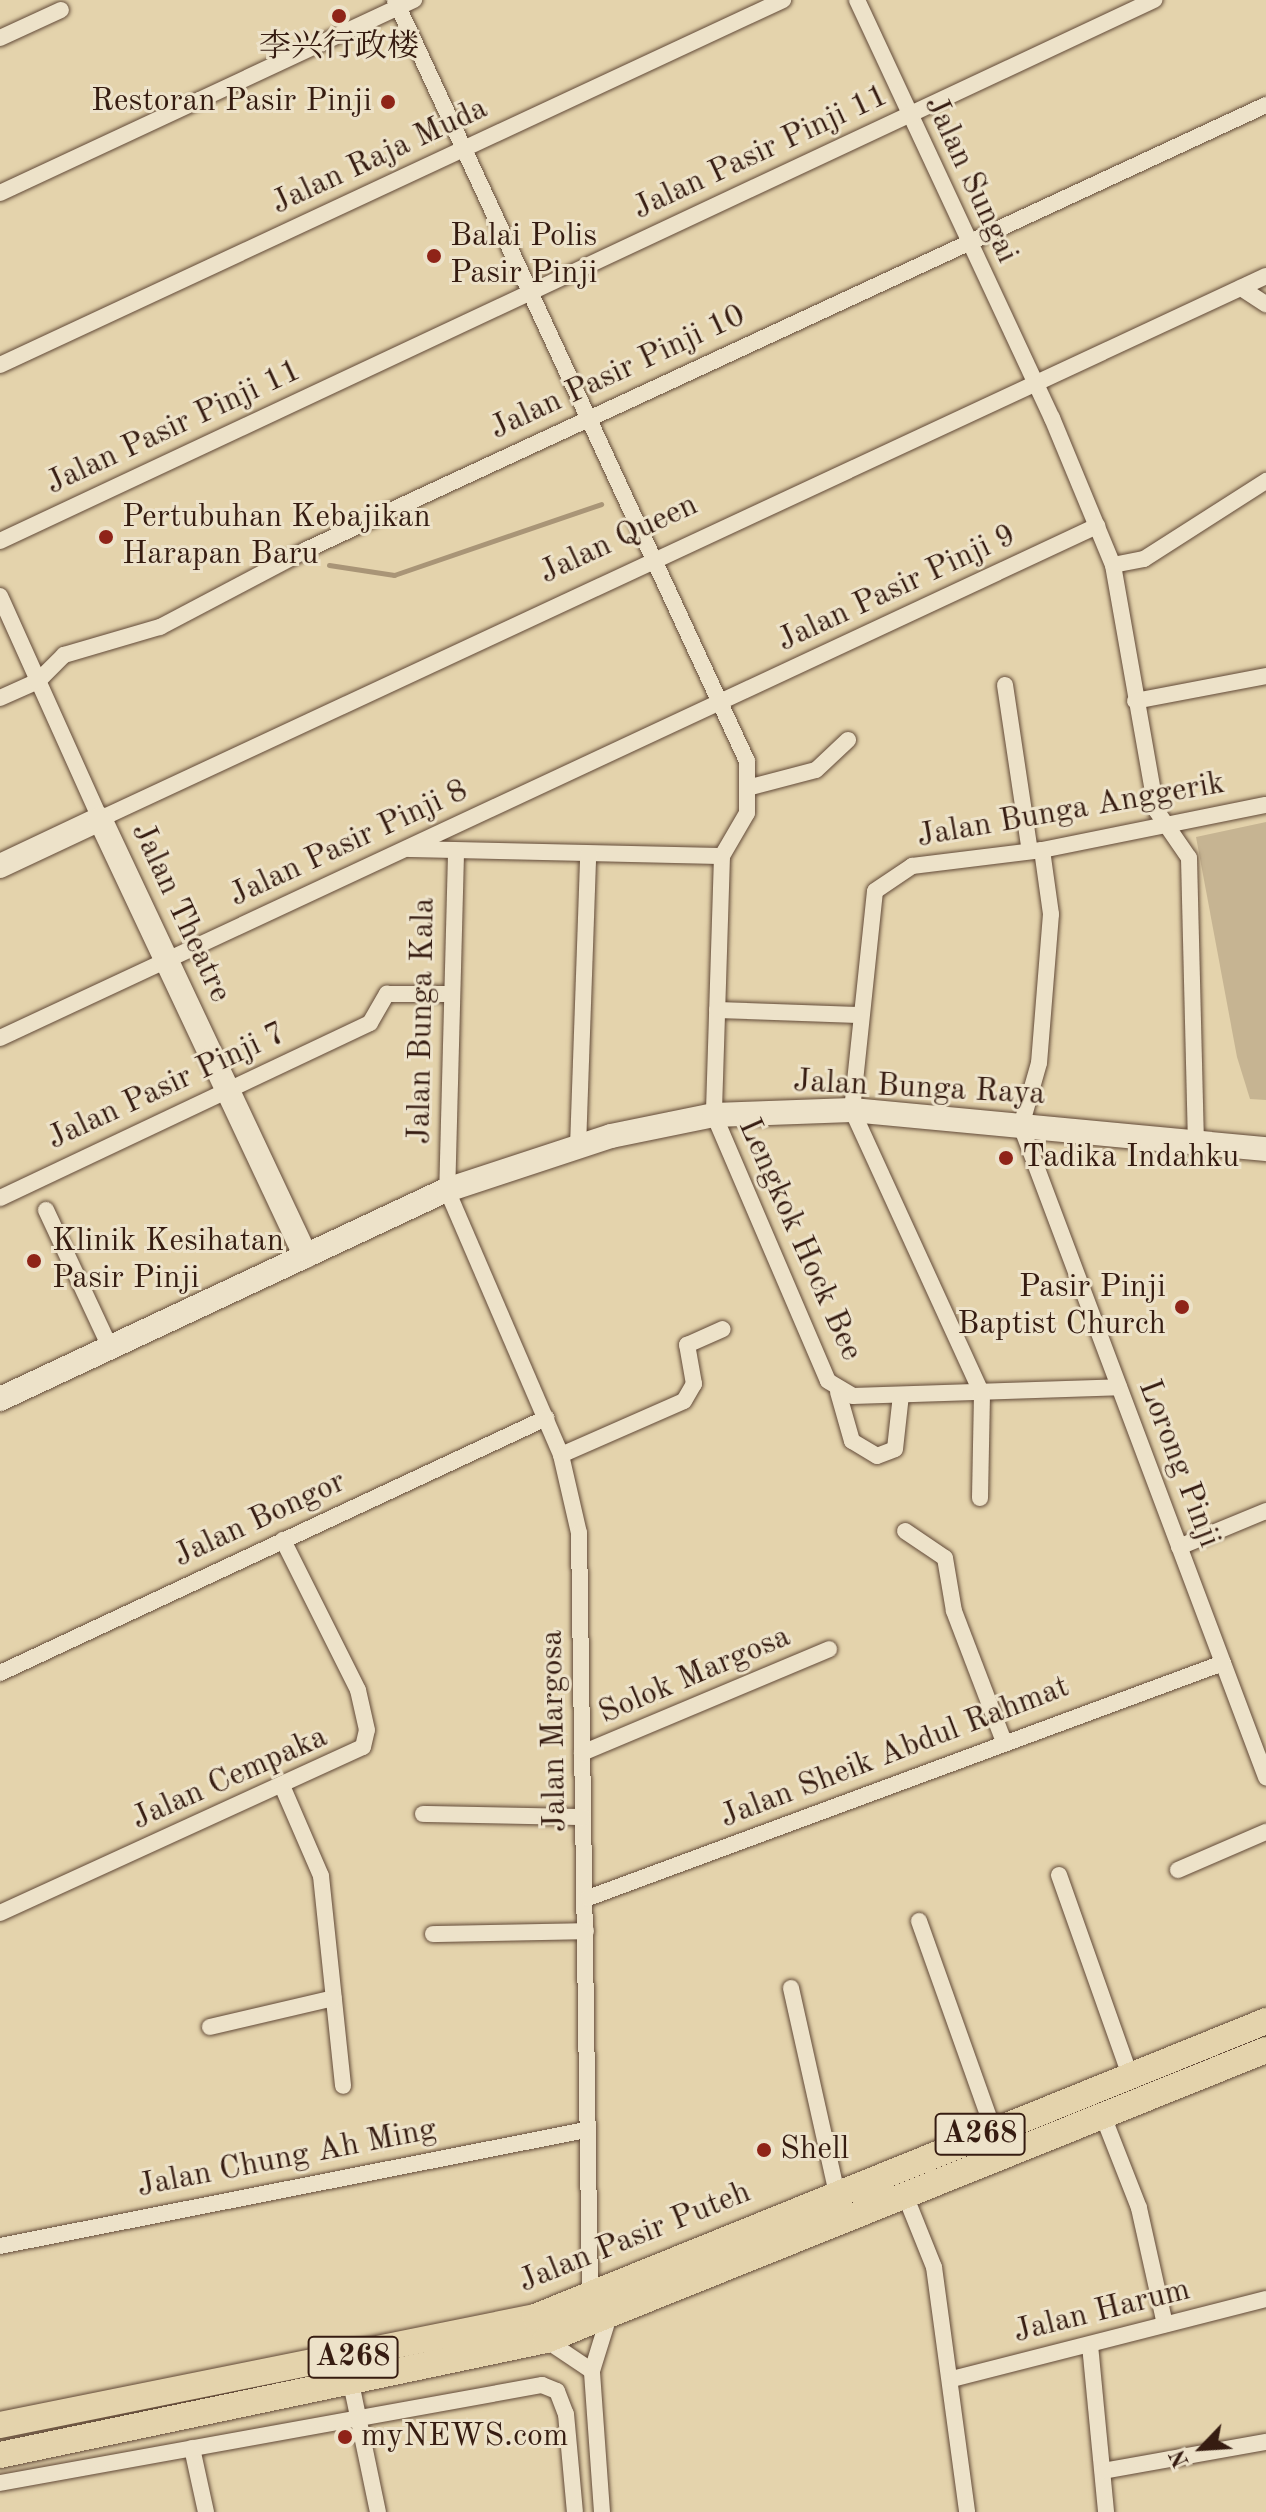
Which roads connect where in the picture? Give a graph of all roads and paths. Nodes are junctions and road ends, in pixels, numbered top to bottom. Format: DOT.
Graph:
graph roads {
  1 [pos="414,0"];
  2 [pos="783,0"];
  3 [pos="857,0"];
  4 [pos="1154,0"];
  5 [pos="397,4"];
  6 [pos="61,10"];
  7 [pos="0,38"];
  8 [pos="1266,105"];
  9 [pos="909,114"];
  10 [pos="464,148"];
  11 [pos="0,193"];
  12 [pos="967,242"];
  13 [pos="1266,276"];
  14 [pos="1241,288"];
  15 [pos="531,293"];
  16 [pos="1266,304"];
  17 [pos="0,365"];
  18 [pos="1032,383"];
  19 [pos="589,417"];
  20 [pos="1266,481"];
  21 [pos="1097,526"];
  22 [pos="0,541"];
  23 [pos="655,558"];
  24 [pos="1113,565"];
  25 [pos="0,596"];
  26 [pos="1266,676"];
  27 [pos="38,681"];
  28 [pos="1005,685"];
  29 [pos="0,698"];
  30 [pos="1135,701"];
  31 [pos="722,702"];
  32 [pos="848,740"];
  33 [pos="751,787"];
  34 [pos="1266,805"];
  35 [pos="100,819"];
  36 [pos="1162,822"];
  37 [pos="1036,848"];
  38 [pos="408,849"];
  39 [pos="456,854"];
  40 [pos="588,854"];
  41 [pos="722,856"];
  42 [pos="0,866"];
  43 [pos="166,960"];
  44 [pos="450,994"];
  45 [pos="717,1010"];
  46 [pos="858,1015"];
  47 [pos="0,1038"];
  48 [pos="227,1088"];
  49 [pos="852,1110"];
  50 [pos="714,1115"];
  51 [pos="1021,1126"];
  52 [pos="1196,1137"];
  53 [pos="578,1147"];
  54 [pos="1266,1149"];
  55 [pos="447,1190"];
  56 [pos="0,1198"];
  57 [pos="46,1210"];
  58 [pos="306,1256"];
  59 [pos="723,1329"];
  60 [pos="110,1347"];
  61 [pos="1119,1387"];
  62 [pos="838,1392"];
  63 [pos="982,1394"];
  64 [pos="901,1395"];
  65 [pos="0,1399"];
  66 [pos="546,1418"];
  67 [pos="561,1455"];
  68 [pos="980,1498"];
  69 [pos="1266,1511"];
  70 [pos="905,1531"];
  71 [pos="283,1540"];
  72 [pos="1179,1547"];
  73 [pos="829,1649"];
  74 [pos="1223,1663"];
  75 [pos="0,1673"];
  76 [pos="1003,1739"];
  77 [pos="582,1753"];
  78 [pos="1266,1777"];
  79 [pos="283,1788"];
  80 [pos="423,1814"];
  81 [pos="583,1817"];
  82 [pos="1266,1832"];
  83 [pos="1178,1870"];
  84 [pos="1059,1875"];
  85 [pos="588,1898"];
  86 [pos="0,1913"];
  87 [pos="919,1921"];
  88 [pos="586,1931"];
  89 [pos="433,1934"];
  90 [pos="791,1988"];
  91 [pos="334,1998"];
  92 [pos="1266,2021"];
  93 [pos="210,2027"];
  94 [pos="1266,2050"];
  95 [pos="1130,2075"];
  96 [pos="343,2086"];
  97 [pos="1103,2116"];
  98 [pos="993,2129"];
  99 [pos="586,2130"];
  100 [pos="837,2193"];
  101 [pos="905,2195"];
  102 [pos="0,2246"];
  103 [pos="590,2296"];
  104 [pos="1265,2305"];
  105 [pos="609,2316"];
  106 [pos="1165,2324"];
  107 [pos="546,2340"];
  108 [pos="1090,2345"];
  109 [pos="592,2371"];
  110 [pos="952,2379"];
  111 [pos="351,2383"];
  112 [pos="359,2417"];
  113 [pos="0,2425"];
  114 [pos="1266,2442"];
  115 [pos="192,2448"];
  116 [pos="0,2455"];
  117 [pos="1103,2471"];
  118 [pos="0,2483"];
  119 [pos="206,2512"];
  120 [pos="378,2512"];
  121 [pos="575,2512"];
  122 [pos="602,2512"];
  123 [pos="967,2512"];
  124 [pos="1106,2512"];
  1 -- 5 [label="street"];
  2 -- 10 [label="street, Jalan Raja Muda"];
  3 -- 9 [label="street, Jalan Sungai"];
  4 -- 9 [label="street, Jalan Pasir Pinji 11"];
  5 -- 10 [label="street"];
  5 -- 11 [label="street"];
  6 -- 7 [label="street"];
  8 -- 12 [label="street, Jalan Pasir Pinji 10"];
  9 -- 12 [label="street, Jalan Sungai"];
  9 -- 15 [label="street, Jalan Pasir Pinji 11"];
  10 -- 15 [label="street"];
  10 -- 17 [label="street, Jalan Raja Muda"];
  12 -- 18 [label="street, Jalan Sungai"];
  12 -- 19 [label="street, Jalan Pasir Pinji 10"];
  13 -- 14 [label="street, Jalan Queen"];
  14 -- 16 [label="street"];
  14 -- 18 [label="street, Jalan Queen"];
  15 -- 19 [label="street"];
  15 -- 22 [label="street, Jalan Pasir Pinji 11"];
  18 -- 21 [label="street, Jalan Sungai"];
  18 -- 23 [label="street, Jalan Queen"];
  19 -- 23 [label="street"];
  19 -- 27 [label="street, Jalan Pasir Pinji 10"];
  20 -- 24 [label="street"];
  21 -- 24 [label="street, Jalan Sungai"];
  21 -- 31 [label="street, Jalan Pasir Pinji 9"];
  23 -- 31 [label="street"];
  23 -- 35 [label="street, Jalan Queen"];
  24 -- 30 [label="street, Jalan Sungai"];
  25 -- 27 [label="street, Jalan Theatre"];
  26 -- 30 [label="street"];
  27 -- 29 [label="street, Jalan Pasir Pinji 10"];
  27 -- 35 [label="street, Jalan Theatre"];
  28 -- 37 [label="street"];
  30 -- 36 [label="street, Jalan Sungai"];
  31 -- 33 [label="street"];
  31 -- 38 [label="street, Jalan Pasir Pinji 8"];
  32 -- 33 [label="street"];
  33 -- 41 [label="street"];
  34 -- 36 [label="street, Jalan Bunga Anggerik"];
  35 -- 42 [label="main road, Jalan Queen"];
  35 -- 43 [label="main road, Jalan Theatre"];
  36 -- 37 [label="street, Jalan Bunga Anggerik"];
  36 -- 52 [label="street"];
  37 -- 46 [label="street, Jalan Bunga Anggerik"];
  37 -- 51 [label="street"];
  38 -- 39 [label="street"];
  38 -- 43 [label="street, Jalan Pasir Pinji 8"];
  39 -- 40 [label="street"];
  39 -- 44 [label="street, Jalan Bunga Kala"];
  40 -- 41 [label="street"];
  40 -- 53 [label="street"];
  41 -- 45 [label="street"];
  43 -- 47 [label="street, Jalan Pasir Pinji 8"];
  43 -- 48 [label="main road, Jalan Theatre"];
  44 -- 48 [label="street, Jalan Pasir Pinji 7"];
  44 -- 55 [label="street, Jalan Bunga Kala"];
  45 -- 46 [label="street"];
  45 -- 50 [label="street"];
  46 -- 49 [label="street, Jalan Bunga Anggerik"];
  48 -- 56 [label="street, Jalan Pasir Pinji 7"];
  48 -- 58 [label="main road, Jalan Theatre"];
  49 -- 50 [label="main road, Jalan Bunga Raya"];
  49 -- 51 [label="main road, Jalan Bunga Raya"];
  49 -- 63 [label="street"];
  50 -- 53 [label="main road, Jalan Bunga Raya"];
  50 -- 62 [label="street, Lengkok Hock Bee"];
  51 -- 52 [label="main road, Jalan Bunga Raya"];
  51 -- 61 [label="street, Lorong Pinji"];
  52 -- 54 [label="main road, Jalan Bunga Raya"];
  53 -- 55 [label="main road, Jalan Bunga Raya"];
  55 -- 58 [label="main road, Jalan Bunga Raya"];
  55 -- 66 [label="street, Jalan Margosa"];
  57 -- 60 [label="street"];
  58 -- 60 [label="main road, Jalan Bunga Raya"];
  59 -- 67 [label="street"];
  60 -- 65 [label="main road, Jalan Bunga Raya"];
  61 -- 63 [label="street, Lengkok Hock Bee"];
  61 -- 72 [label="street, Lorong Pinji"];
  62 -- 64 [label="street, Lengkok Hock Bee"];
  62 -- 64 [label="street"];
  63 -- 64 [label="street, Lengkok Hock Bee"];
  63 -- 68 [label="street"];
  66 -- 67 [label="street, Jalan Margosa"];
  66 -- 71 [label="street, Jalan Bongor"];
  67 -- 77 [label="street, Jalan Margosa"];
  69 -- 72 [label="street"];
  70 -- 76 [label="street"];
  71 -- 75 [label="street, Jalan Bongor"];
  71 -- 79 [label="street, Jalan Cempaka"];
  72 -- 74 [label="street, Lorong Pinji"];
  73 -- 77 [label="street, Solok Margosa"];
  74 -- 76 [label="street, Jalan Sheik Abdul Rahmat"];
  74 -- 78 [label="street, Lorong Pinji"];
  76 -- 85 [label="street, Jalan Sheik Abdul Rahmat"];
  77 -- 81 [label="street, Jalan Margosa"];
  79 -- 86 [label="street, Jalan Cempaka"];
  79 -- 91 [label="street"];
  80 -- 81 [label="street"];
  81 -- 85 [label="street, Jalan Margosa"];
  82 -- 83 [label="street"];
  84 -- 95 [label="street"];
  85 -- 88 [label="street, Jalan Margosa"];
  87 -- 98 [label="street"];
  88 -- 89 [label="street"];
  88 -- 99 [label="street, Jalan Margosa"];
  90 -- 100 [label="street"];
  91 -- 93 [label="street"];
  91 -- 96 [label="street"];
  92 -- 95 [label="main road, Jalan Pasir Puteh / A268"];
  94 -- 97 [label="main road, Jalan Pasir Puteh / A268"];
  95 -- 98 [label="main road, Jalan Pasir Puteh / A268"];
  97 -- 101 [label="main road, Jalan Pasir Puteh / A268"];
  97 -- 106 [label="street"];
  98 -- 100 [label="main road, Jalan Pasir Puteh / A268"];
  99 -- 102 [label="street, Jalan Chung Ah Ming"];
  99 -- 103 [label="street, Jalan Margosa"];
  100 -- 103 [label="main road, Jalan Pasir Puteh / A268"];
  101 -- 105 [label="main road, Jalan Pasir Puteh / A268"];
  101 -- 110 [label="street"];
  103 -- 113 [label="main road, Jalan Pasir Puteh / A268"];
  104 -- 106 [label="street, Jalan Harum"];
  105 -- 107 [label="main road, Jalan Pasir Puteh / A268"];
  105 -- 109 [label="street"];
  106 -- 108 [label="street, Jalan Harum"];
  107 -- 109 [label="street"];
  107 -- 111 [label="main road, Jalan Pasir Puteh / A268"];
  108 -- 110 [label="street, Jalan Harum"];
  108 -- 117 [label="street"];
  109 -- 122 [label="street"];
  110 -- 123 [label="street"];
  111 -- 112 [label="street"];
  111 -- 116 [label="main road, Jalan Pasir Puteh / A268"];
  112 -- 115 [label="street"];
  112 -- 120 [label="street"];
  112 -- 121 [label="street"];
  114 -- 117 [label="street"];
  115 -- 118 [label="street"];
  115 -- 119 [label="street"];
  117 -- 124 [label="street"];
}
